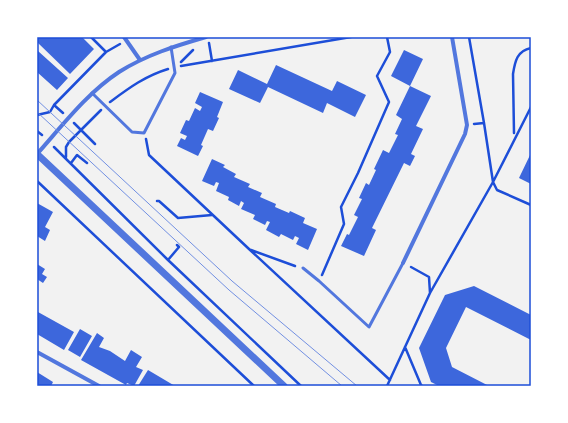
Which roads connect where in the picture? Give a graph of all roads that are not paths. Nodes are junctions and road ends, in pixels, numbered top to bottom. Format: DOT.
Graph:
graph roads {
  1 [pos="452,37"];
  2 [pos="125,39"];
  3 [pos="207,39"];
  4 [pos="171,47"];
  5 [pos="140,60"];
  6 [pos="92,93"];
  7 [pos="37,154"];
  8 [pos="403,263"];
  9 [pos="303,268"];
  10 [pos="37,352"];
  11 [pos="99,386"];
  12 [pos="284,386"];
  1 -- 8 [label="street"];
  2 -- 5 [label="street"];
  3 -- 4 [label="street"];
  4 -- 5 [label="street"];
  4 -- 6 [label="lane"];
  5 -- 6 [label="street"];
  6 -- 7 [label="street"];
  7 -- 12 [label="street"];
  8 -- 9 [label="lane"];
  10 -- 11 [label="street"];
}
